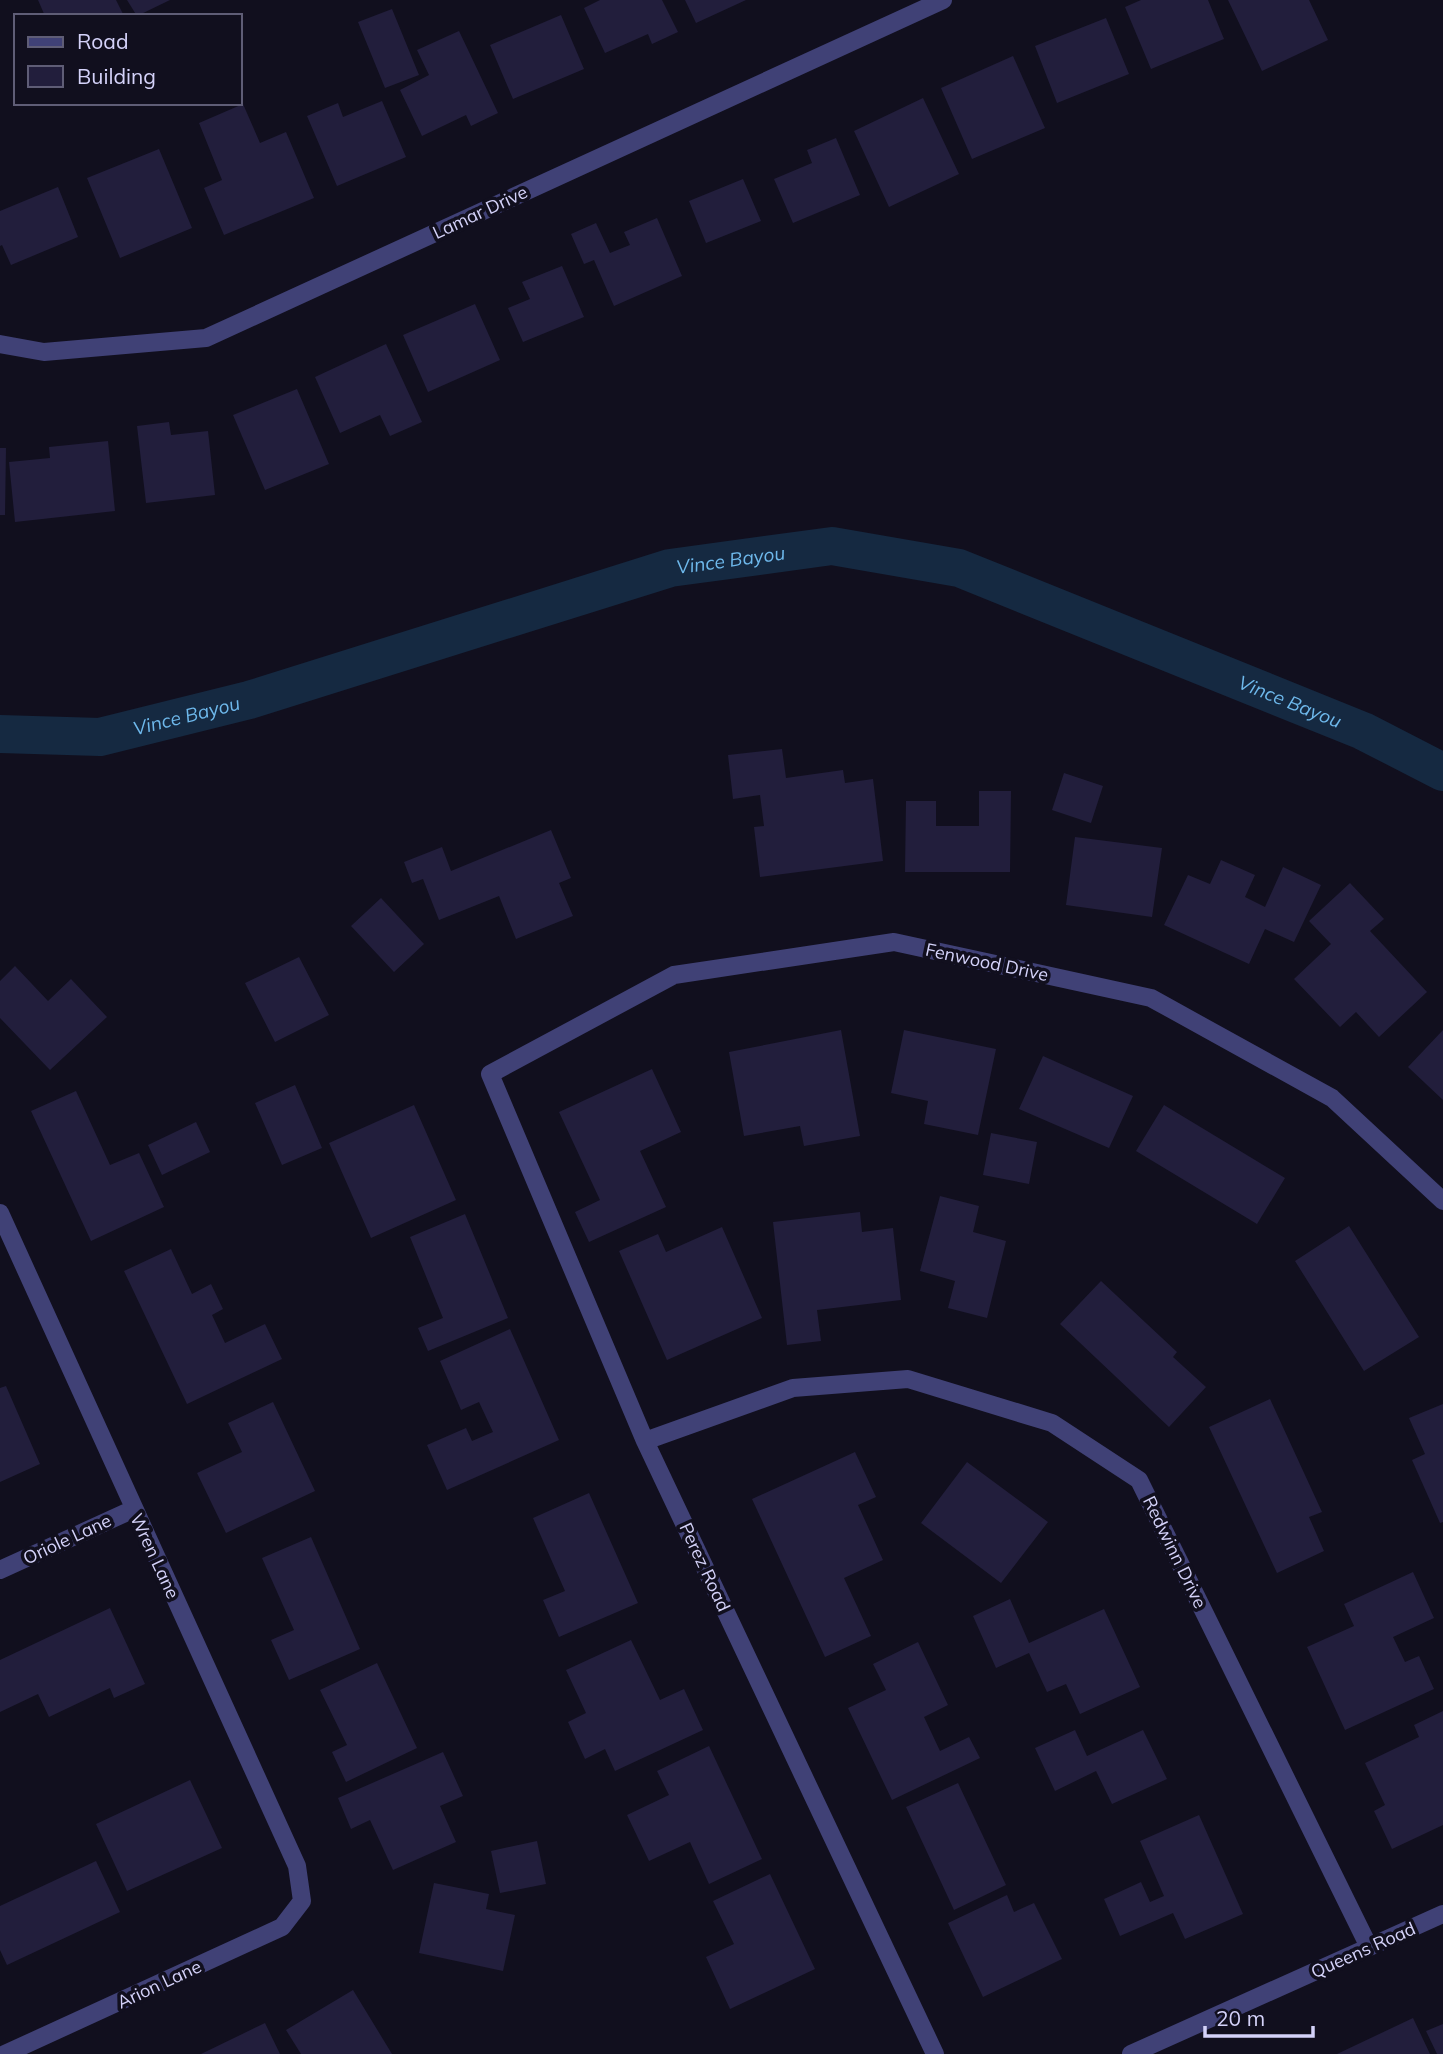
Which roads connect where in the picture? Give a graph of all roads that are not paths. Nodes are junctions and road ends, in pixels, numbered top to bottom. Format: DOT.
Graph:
graph roads {
  1 [pos="943,0"];
  2 [pos="0,344"];
  3 [pos="490,1074"];
  4 [pos="1443,1201"];
  5 [pos="0,1213"];
  6 [pos="645,1441"];
  7 [pos="134,1508"];
  8 [pos="0,1570"];
  9 [pos="302,1901"];
  10 [pos="1443,1914"];
  11 [pos="1369,1947"];
  12 [pos="5,2054"];
  13 [pos="935,2054"];
  14 [pos="1130,2054"];
  1 -- 2 [label="street, Lamar Drive"];
  3 -- 4 [label="street, Fenwood Drive"];
  3 -- 6 [label="street, Perez Road"];
  5 -- 7 [label="street, Wren Lane"];
  6 -- 11 [label="street, Redwinn Drive"];
  6 -- 13 [label="street, Perez Road"];
  7 -- 8 [label="street, Oriole Lane"];
  7 -- 9 [label="street, Wren Lane"];
  9 -- 12 [label="street, Arion Lane"];
  10 -- 11 [label="street, Queens Road"];
  11 -- 14 [label="street, Queens Road"];
}
